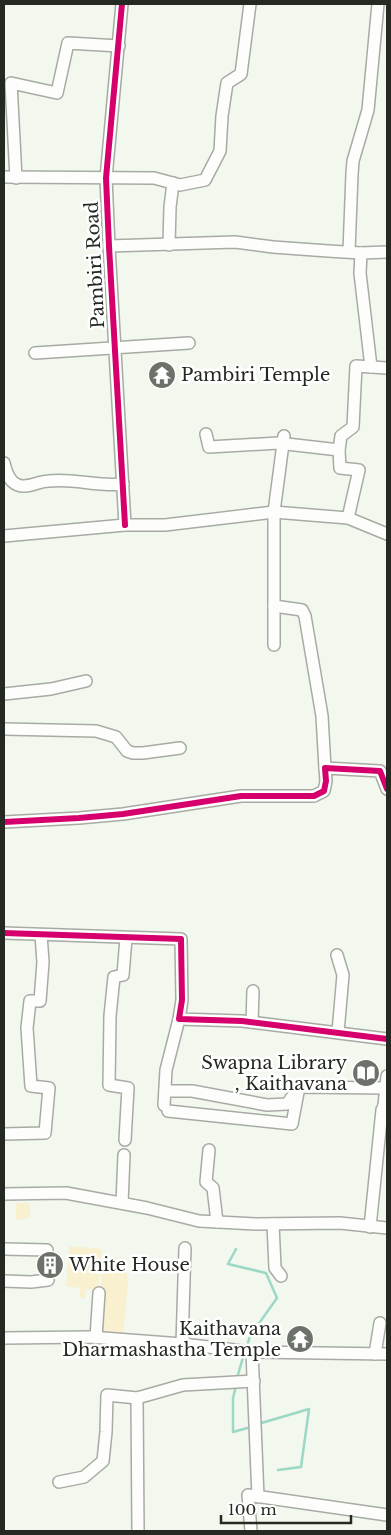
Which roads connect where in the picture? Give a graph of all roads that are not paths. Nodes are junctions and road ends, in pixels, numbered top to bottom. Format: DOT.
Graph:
graph roads {
  1 [pos="122,4"];
  2 [pos="250,4"];
  3 [pos="378,4"];
  4 [pos="119,46"];
  5 [pos="4,177"];
  6 [pos="16,178"];
  7 [pos="106,178"];
  8 [pos="173,183"];
  9 [pos="170,245"];
  10 [pos="109,246"];
  11 [pos="355,252"];
  12 [pos="387,252"];
  13 [pos="190,343"];
  14 [pos="115,348"];
  15 [pos="36,353"];
  16 [pos="371,367"];
  17 [pos="387,368"];
  18 [pos="206,434"];
  19 [pos="284,440"];
  20 [pos="339,450"];
  21 [pos="4,463"];
  22 [pos="123,484"];
  23 [pos="274,512"];
  24 [pos="348,518"];
  25 [pos="125,525"];
  26 [pos="387,534"];
  27 [pos="4,536"];
  28 [pos="274,606"];
  29 [pos="274,645"];
  30 [pos="86,681"];
  31 [pos="4,694"];
  32 [pos="4,730"];
  33 [pos="180,748"];
  34 [pos="325,768"];
  35 [pos="387,789"];
  36 [pos="4,822"];
  37 [pos="4,934"];
  38 [pos="41,935"];
  39 [pos="126,938"];
  40 [pos="337,955"];
  41 [pos="254,991"];
  42 [pos="179,1019"];
  43 [pos="252,1022"];
  44 [pos="338,1032"];
  45 [pos="387,1039"];
  46 [pos="387,1082"];
  47 [pos="299,1087"];
  48 [pos="165,1091"];
  49 [pos="385,1105"];
  50 [pos="4,1134"];
  51 [pos="125,1140"];
  52 [pos="209,1150"];
  53 [pos="124,1155"];
  54 [pos="4,1194"];
  55 [pos="122,1203"];
  56 [pos="217,1222"];
  57 [pos="273,1224"];
  58 [pos="370,1227"];
  59 [pos="387,1228"];
  60 [pos="185,1248"];
  61 [pos="4,1249"];
  62 [pos="47,1250"];
  63 [pos="281,1276"];
  64 [pos="48,1280"];
  65 [pos="4,1281"];
  66 [pos="99,1293"];
  67 [pos="380,1323"];
  68 [pos="96,1337"];
  69 [pos="4,1338"];
  70 [pos="182,1344"];
  71 [pos="252,1352"];
  72 [pos="374,1354"];
  73 [pos="387,1354"];
  74 [pos="254,1381"];
  75 [pos="137,1398"];
  76 [pos="59,1482"];
  77 [pos="258,1497"];
  78 [pos="387,1514"];
  79 [pos="138,1531"];
  80 [pos="251,1531"];
  1 -- 4 [label="street, Pambiri Road"];
  2 -- 8 [label="street"];
  3 -- 11 [label="street"];
  4 -- 6 [label="street"];
  4 -- 7 [label="street, Pambiri Road"];
  5 -- 6 [label="street"];
  6 -- 7 [label="street"];
  7 -- 8 [label="street"];
  7 -- 10 [label="street, Pambiri Road"];
  8 -- 9 [label="street"];
  9 -- 10 [label="street"];
  9 -- 11 [label="street"];
  10 -- 14 [label="street, Pambiri Road"];
  11 -- 12 [label="street"];
  11 -- 16 [label="street"];
  13 -- 14 [label="street"];
  14 -- 15 [label="street"];
  14 -- 22 [label="street, Pambiri Road"];
  16 -- 17 [label="street"];
  16 -- 20 [label="street"];
  18 -- 19 [label="street"];
  19 -- 20 [label="street"];
  19 -- 23 [label="street"];
  20 -- 24 [label="street"];
  21 -- 22 [label="street"];
  22 -- 25 [label="street, Pambiri Road"];
  23 -- 24 [label="street"];
  23 -- 25 [label="street"];
  23 -- 28 [label="street"];
  24 -- 26 [label="street"];
  25 -- 27 [label="street"];
  28 -- 29 [label="street"];
  28 -- 34 [label="street"];
  30 -- 31 [label="street"];
  32 -- 33 [label="street"];
  34 -- 35 [label="street"];
  34 -- 36 [label="street"];
  37 -- 38 [label="street"];
  38 -- 39 [label="street"];
  38 -- 50 [label="street"];
  39 -- 42 [label="street"];
  39 -- 51 [label="street"];
  40 -- 44 [label="street"];
  41 -- 43 [label="street"];
  42 -- 43 [label="street"];
  42 -- 48 [label="street"];
  43 -- 44 [label="street"];
  44 -- 45 [label="street"];
  46 -- 47 [label="street"];
  46 -- 49 [label="street"];
  47 -- 48 [label="street"];
  47 -- 48 [label="street"];
  49 -- 58 [label="street"];
  52 -- 56 [label="street"];
  53 -- 55 [label="street"];
  54 -- 55 [label="street"];
  55 -- 56 [label="street"];
  56 -- 57 [label="street"];
  57 -- 58 [label="street"];
  57 -- 63 [label="street"];
  58 -- 59 [label="street"];
  60 -- 70 [label="street"];
  61 -- 62 [label="street"];
  64 -- 65 [label="street"];
  66 -- 68 [label="street"];
  67 -- 72 [label="street"];
  68 -- 69 [label="street"];
  68 -- 70 [label="street"];
  70 -- 71 [label="street"];
  71 -- 72 [label="street"];
  71 -- 74 [label="street"];
  72 -- 73 [label="street"];
  74 -- 75 [label="street"];
  74 -- 77 [label="street"];
  75 -- 76 [label="street"];
  75 -- 79 [label="street"];
  77 -- 78 [label="street"];
  77 -- 80 [label="street"];
}
